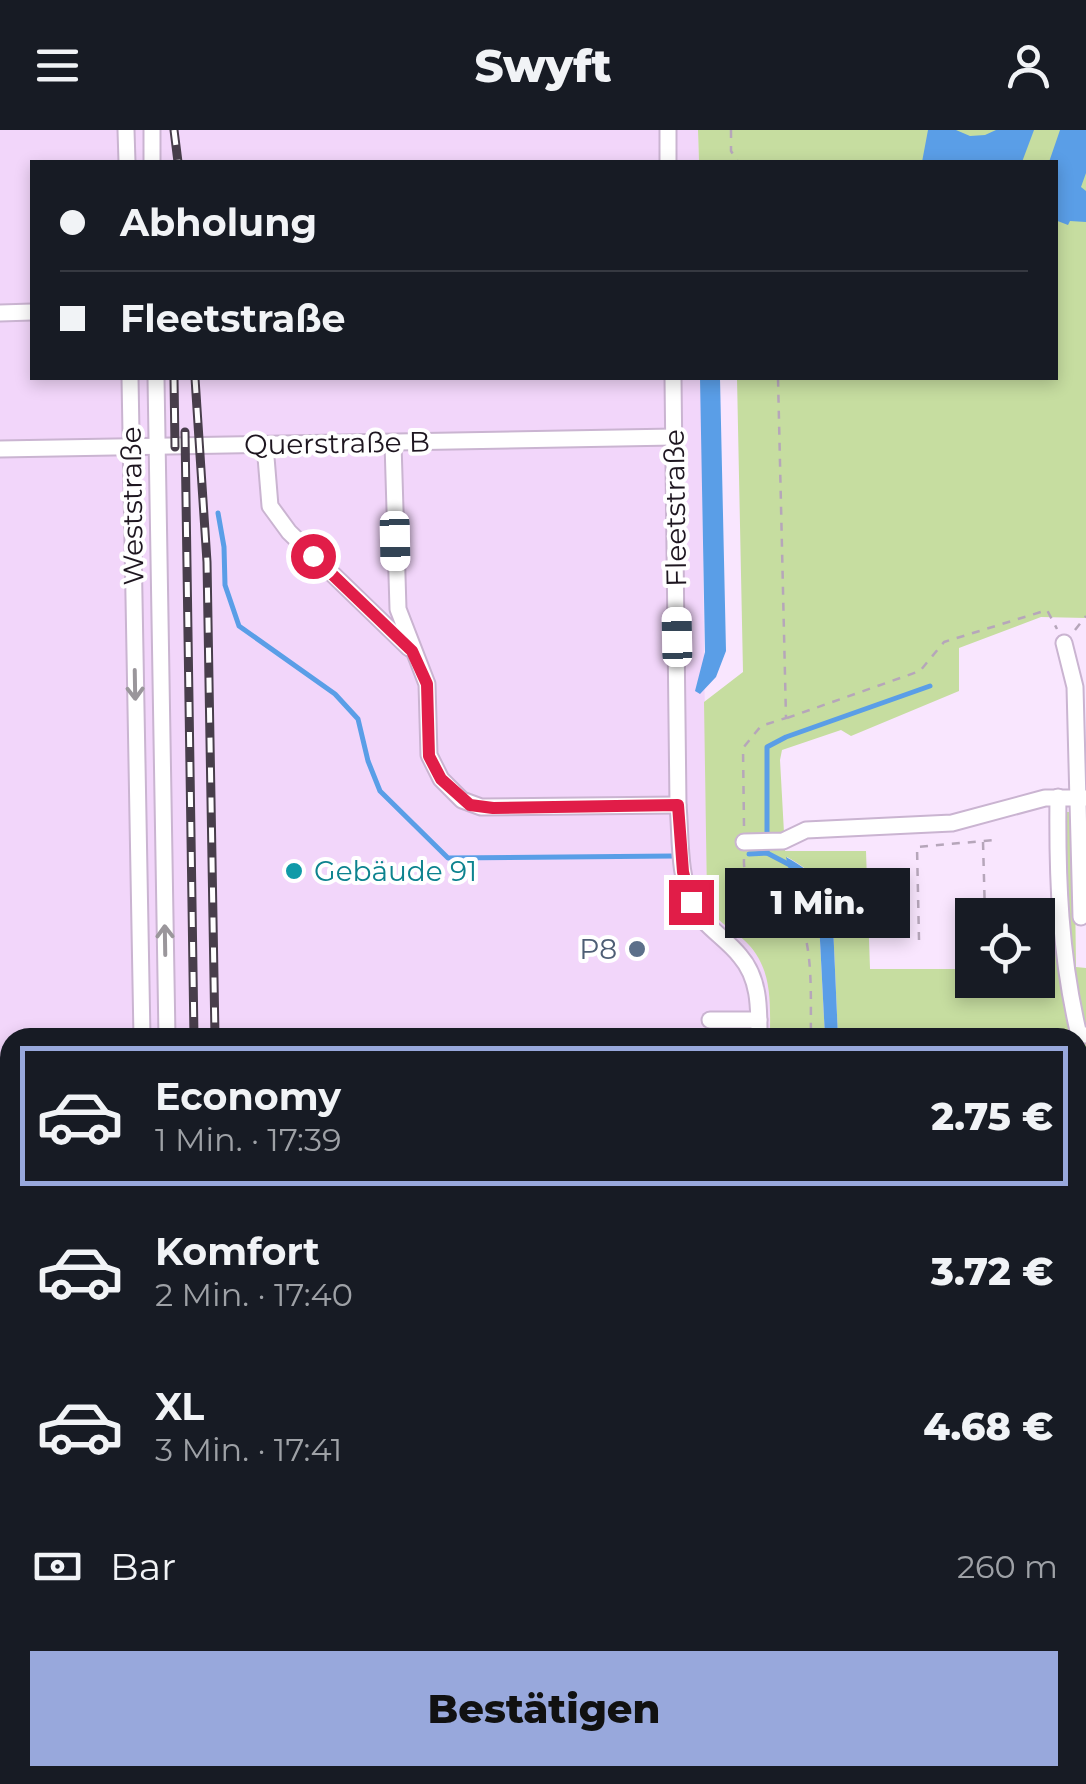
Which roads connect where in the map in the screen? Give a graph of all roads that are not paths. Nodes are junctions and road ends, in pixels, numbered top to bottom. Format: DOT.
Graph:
graph roads {
  1 [pos="126,130"];
  2 [pos="152,130"];
  3 [pos="668,130"];
  4 [pos="126,160"];
  5 [pos="152,160"];
  6 [pos="668,160"];
  7 [pos="30,312"];
  8 [pos="0,313"];
  9 [pos="130,380"];
  10 [pos="156,380"];
  11 [pos="673,380"];
  12 [pos="674,438"];
  13 [pos="393,442"];
  14 [pos="266,445"];
  15 [pos="157,446"];
  16 [pos="131,447"];
  17 [pos="0,449"];
  18 [pos="160,633"];
  19 [pos="134,634"];
  20 [pos="1064,643"];
  21 [pos="412,651"];
  22 [pos="1058,797"];
  23 [pos="1082,798"];
  24 [pos="678,805"];
  25 [pos="138,834"];
  26 [pos="163,834"];
  27 [pos="746,842"];
  28 [pos="1081,917"];
  29 [pos="710,1020"];
  30 [pos="759,1020"];
  31 [pos="142,1028"];
  32 [pos="166,1028"];
  33 [pos="759,1028"];
  34 [pos="1081,1028"];
  1 -- 4 [label="street"];
  2 -- 5 [label="street"];
  3 -- 6 [label="street"];
  7 -- 8 [label="street"];
  9 -- 16 [label="street, Weststraße"];
  10 -- 15 [label="street, Weststraße"];
  11 -- 12 [label="street, Fleetstraße"];
  12 -- 13 [label="street, Querstraße B"];
  12 -- 24 [label="street, Fleetstraße"];
  13 -- 14 [label="street, Querstraße B"];
  13 -- 21 [label="street"];
  14 -- 15 [label="street, Querstraße B"];
  14 -- 21 [label="street"];
  15 -- 16 [label="street, Querstraße B"];
  15 -- 18 [label="street, Weststraße"];
  16 -- 17 [label="street, Querstraße B"];
  16 -- 19 [label="street, Weststraße"];
  18 -- 19 [label="street"];
  18 -- 26 [label="street, Weststraße"];
  19 -- 25 [label="street, Weststraße, one-way"];
  20 -- 23 [label="street"];
  21 -- 24 [label="street"];
  22 -- 23 [label="street"];
  22 -- 27 [label="street"];
  22 -- 34 [label="street"];
  23 -- 28 [label="street"];
  24 -- 30 [label="street, Fleetstraße"];
  25 -- 26 [label="street"];
  25 -- 31 [label="street, Weststraße"];
  32 -- 26 [label="street, Weststraße, one-way"];
  29 -- 30 [label="street"];
  30 -- 33 [label="street"];
}
